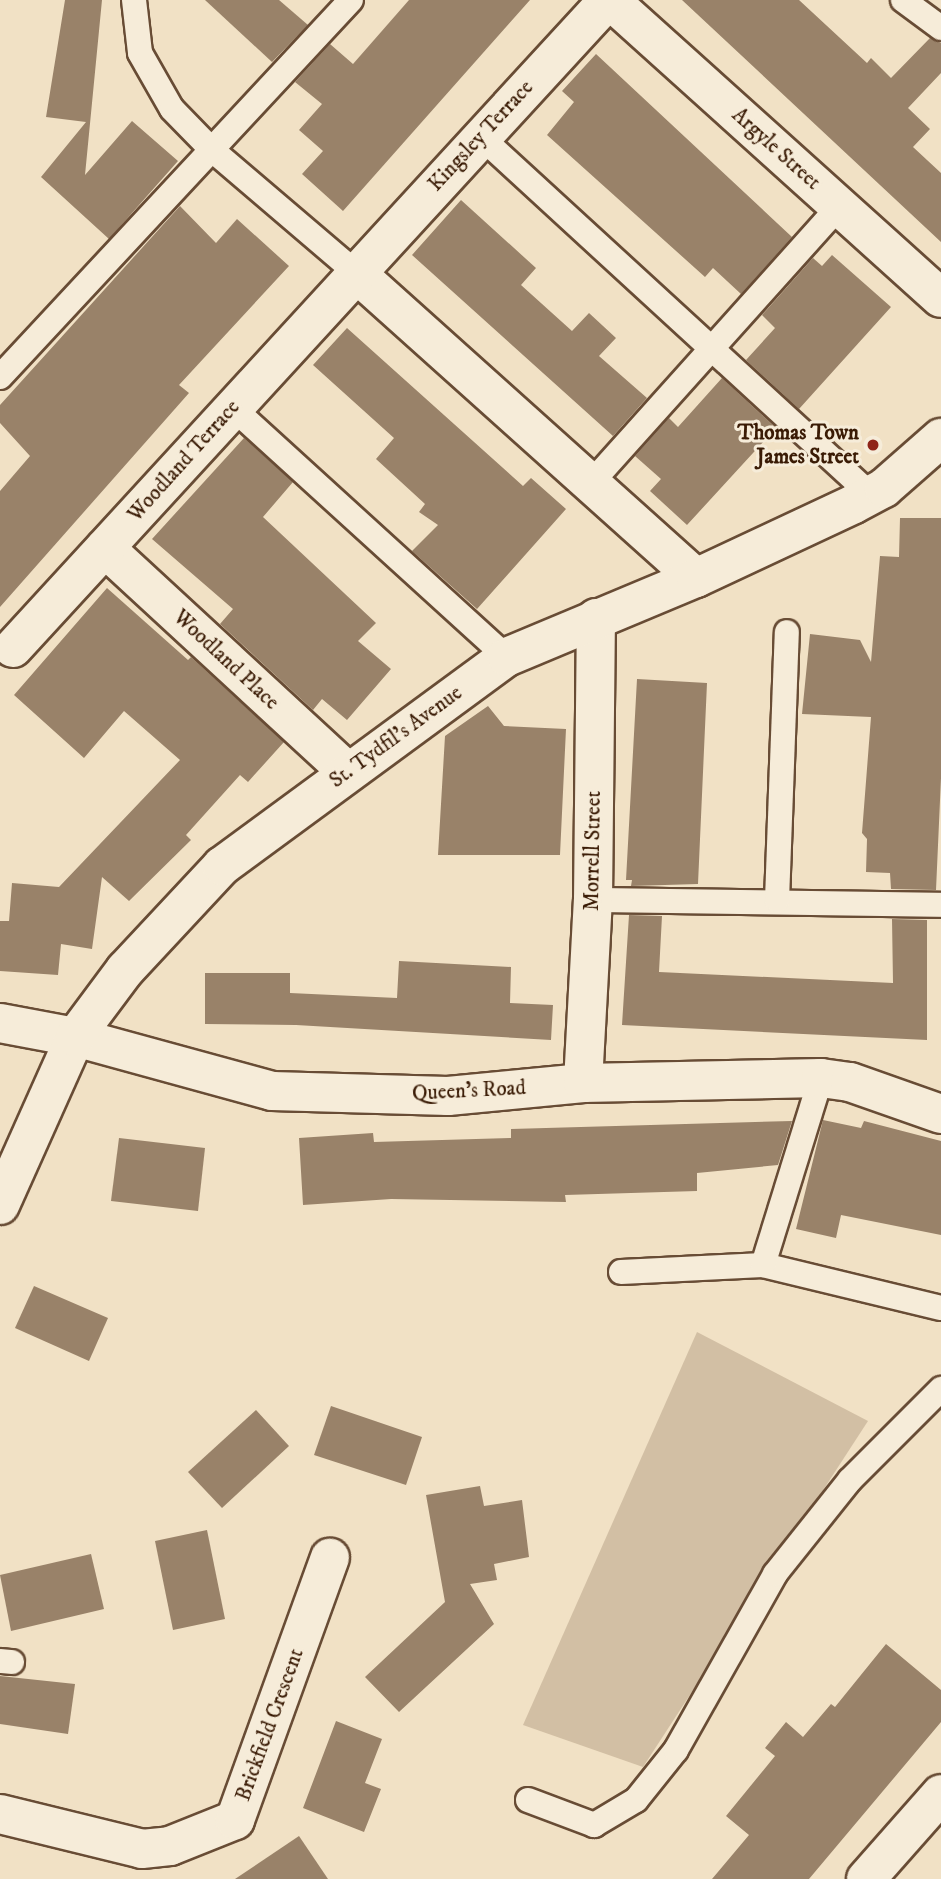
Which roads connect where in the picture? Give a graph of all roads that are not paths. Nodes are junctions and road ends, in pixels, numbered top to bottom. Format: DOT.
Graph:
graph roads {
  1 [pos="134,0"];
  2 [pos="351,0"];
  3 [pos="609,0"];
  4 [pos="903,0"];
  5 [pos="941,28"];
  6 [pos="481,136"];
  7 [pos="211,149"];
  8 [pos="839,207"];
  9 [pos="355,272"];
  10 [pos="941,299"];
  11 [pos="712,349"];
  12 [pos="0,377"];
  13 [pos="233,408"];
  14 [pos="941,438"];
  15 [pos="591,483"];
  16 [pos="871,495"];
  17 [pos="105,548"];
  18 [pos="696,578"];
  19 [pos="596,618"];
  20 [pos="787,632"];
  21 [pos="13,648"];
  22 [pos="507,657"];
  23 [pos="347,771"];
  24 [pos="593,900"];
  25 [pos="777,900"];
  26 [pos="941,905"];
  27 [pos="0,1023"];
  28 [pos="75,1037"];
  29 [pos="821,1078"];
  30 [pos="583,1083"];
  31 [pos="941,1114"];
  32 [pos="0,1205"];
  33 [pos="763,1265"];
  34 [pos="621,1272"];
  35 [pos="941,1308"];
  36 [pos="941,1389"];
  37 [pos="330,1558"];
  38 [pos="941,1794"];
  39 [pos="528,1800"];
  40 [pos="0,1814"];
  41 [pos="870,1878"];
  1 -- 7 [label="lane"];
  2 -- 7 [label="lane"];
  3 -- 6 [label="street, Kingsley Terrace"];
  3 -- 8 [label="street, Argyle Street"];
  4 -- 5 [label="lane"];
  6 -- 9 [label="street, Kingsley Terrace"];
  6 -- 11 [label="lane"];
  7 -- 9 [label="lane"];
  7 -- 12 [label="lane"];
  8 -- 10 [label="street, Argyle Street"];
  8 -- 11 [label="lane"];
  9 -- 13 [label="street, Woodland Terrace"];
  9 -- 15 [label="street"];
  11 -- 15 [label="lane"];
  11 -- 16 [label="lane"];
  13 -- 17 [label="street, Woodland Terrace"];
  13 -- 22 [label="lane"];
  14 -- 16 [label="street, St. Tydfil's Avenue"];
  15 -- 18 [label="street"];
  16 -- 18 [label="street, St. Tydfil's Avenue"];
  17 -- 21 [label="street, Woodland Terrace"];
  17 -- 23 [label="street, Woodland Place"];
  18 -- 19 [label="street, St. Tydfil's Avenue"];
  19 -- 22 [label="street, St. Tydfil's Avenue"];
  19 -- 24 [label="street, Morrell Street"];
  20 -- 25 [label="lane"];
  22 -- 23 [label="street, St. Tydfil's Avenue"];
  23 -- 28 [label="street, St. Tydfil's Avenue"];
  24 -- 25 [label="lane"];
  24 -- 30 [label="street, Morrell Street"];
  25 -- 26 [label="lane"];
  27 -- 28 [label="street, Queen's Road"];
  28 -- 30 [label="street, Queen's Road"];
  28 -- 32 [label="street, St. Tydfil's Avenue"];
  29 -- 30 [label="street, Queen's Road"];
  29 -- 31 [label="street, Queen's Road"];
  29 -- 33 [label="lane"];
  33 -- 34 [label="lane"];
  33 -- 35 [label="lane"];
  36 -- 39 [label="lane"];
  37 -- 40 [label="street, Brickfield Crescent"];
  38 -- 41 [label="street"];
}
